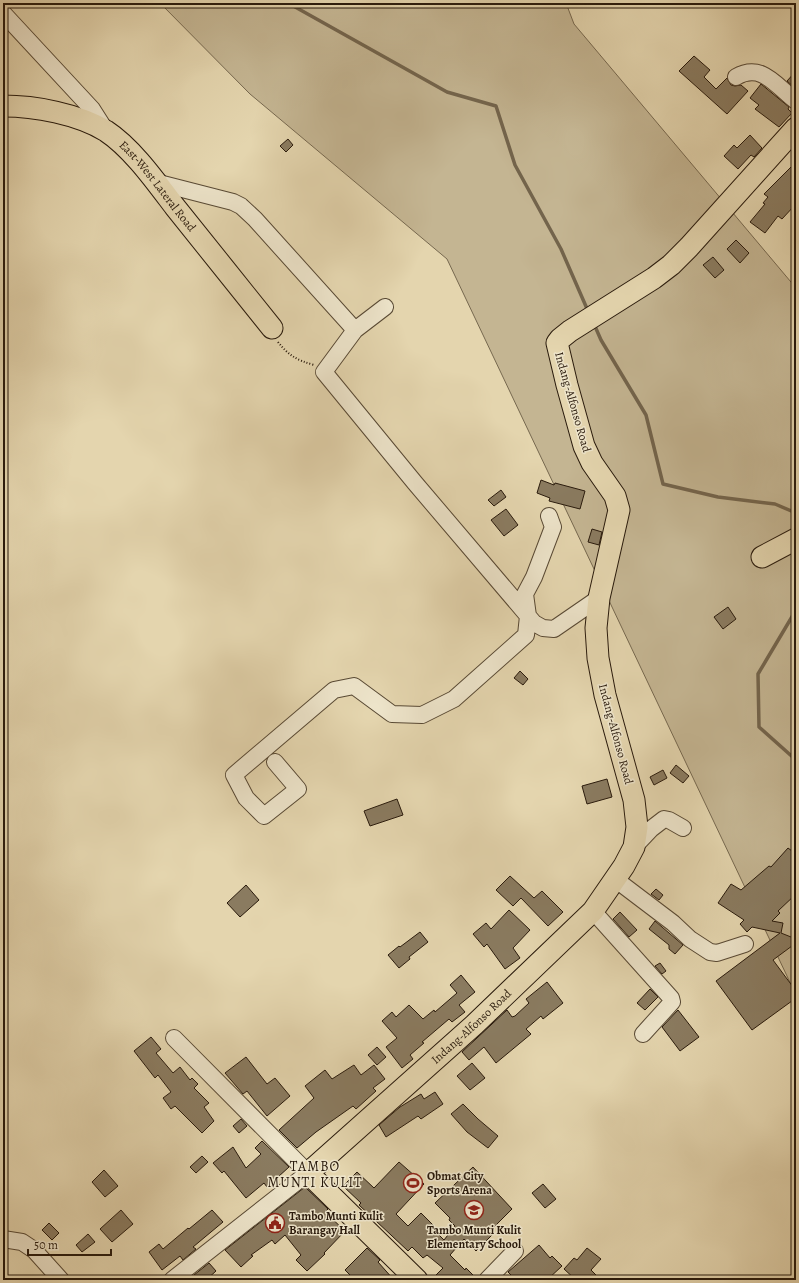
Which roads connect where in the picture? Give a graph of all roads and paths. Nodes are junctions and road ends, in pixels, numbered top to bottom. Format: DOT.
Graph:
graph roads {
  1 [pos="3,13"];
  2 [pos="736,77"];
  3 [pos="796,100"];
  4 [pos="3,106"];
  5 [pos="796,128"];
  6 [pos="107,132"];
  7 [pos="155,182"];
  8 [pos="385,307"];
  9 [pos="272,328"];
  10 [pos="355,330"];
  11 [pos="324,372"];
  12 [pos="549,516"];
  13 [pos="796,539"];
  14 [pos="762,557"];
  15 [pos="599,598"];
  16 [pos="528,616"];
  17 [pos="275,762"];
  18 [pos="683,828"];
  19 [pos="634,847"];
  20 [pos="615,879"];
  21 [pos="593,912"];
  22 [pos="745,944"];
  23 [pos="643,1034"];
  24 [pos="174,1038"];
  25 [pos="308,1173"];
  26 [pos="3,1239"];
  27 [pos="515,1251"];
  28 [pos="62,1280"];
  29 [pos="172,1280"];
  30 [pos="417,1280"];
  31 [pos="487,1280"];
  1 -- 6 [label="street"];
  2 -- 3 [label="street"];
  4 -- 6 [label="main road, East-West Lateral Road"];
  5 -- 15 [label="main road, Indang-Alfonso Road"];
  6 -- 7 [label="main road, East-West Lateral Road"];
  7 -- 9 [label="main road, East-West Lateral Road"];
  7 -- 10 [label="street"];
  8 -- 10 [label="street"];
  9 -- 11 [label="path"];
  10 -- 11 [label="street"];
  11 -- 16 [label="street"];
  12 -- 16 [label="street"];
  13 -- 14 [label="main road"];
  15 -- 16 [label="street"];
  15 -- 19 [label="main road, Indang-Alfonso Road"];
  16 -- 17 [label="street"];
  18 -- 19 [label="street"];
  19 -- 20 [label="main road, Indang-Alfonso Road"];
  20 -- 21 [label="main road, Indang-Alfonso Road"];
  20 -- 22 [label="street"];
  21 -- 23 [label="street"];
  21 -- 25 [label="main road, Indang-Alfonso Road"];
  24 -- 25 [label="street"];
  25 -- 29 [label="street"];
  25 -- 30 [label="main road"];
  26 -- 28 [label="street"];
  27 -- 31 [label="street"];
}
